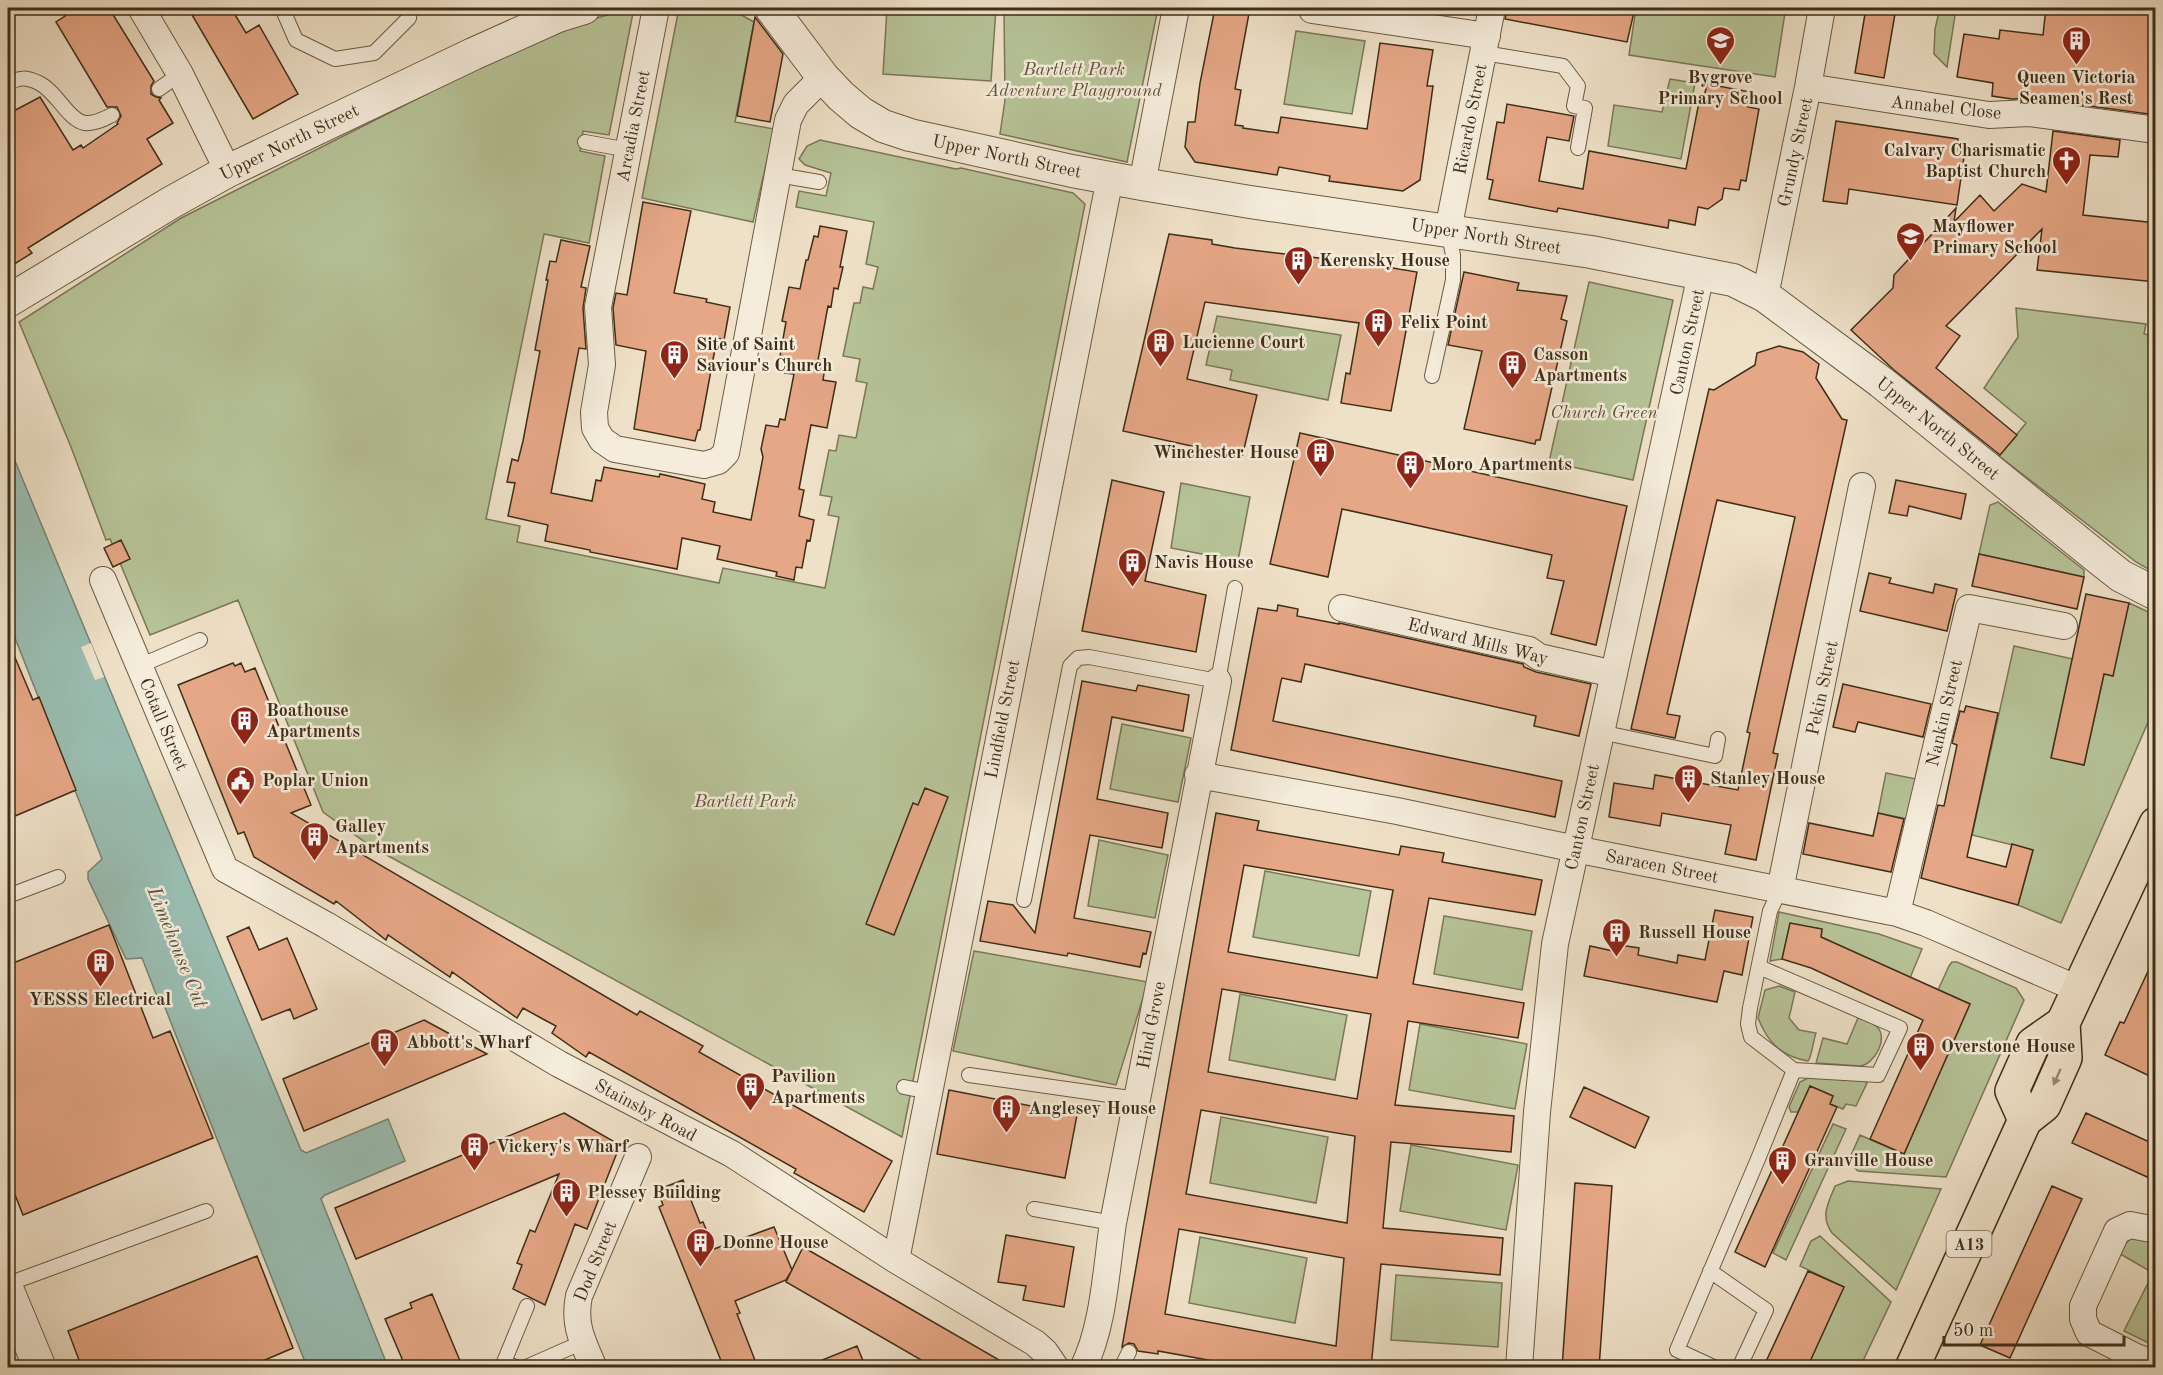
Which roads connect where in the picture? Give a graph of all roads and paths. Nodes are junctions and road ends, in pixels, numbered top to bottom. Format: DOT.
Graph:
graph roads {
  1 [pos="141,8"];
  2 [pos="282,8"];
  3 [pos="410,8"];
  4 [pos="656,8"];
  5 [pos="771,8"];
  6 [pos="1176,8"];
  7 [pos="1492,8"];
  8 [pos="1822,8"];
  9 [pos="565,10"];
  10 [pos="1312,10"];
  11 [pos="1485,45"];
  12 [pos="180,74"];
  13 [pos="823,76"];
  14 [pos="8,84"];
  15 [pos="1808,87"];
  16 [pos="159,89"];
  17 [pos="112,115"];
  18 [pos="2156,130"];
  19 [pos="585,142"];
  20 [pos="1578,148"];
  21 [pos="629,150"];
  22 [pos="228,171"];
  23 [pos="778,175"];
  24 [pos="1110,178"];
  25 [pos="819,182"];
  26 [pos="1142,184"];
  27 [pos="1448,230"];
  28 [pos="1701,274"];
  29 [pos="1765,296"];
  30 [pos="8,302"];
  31 [pos="1432,375"];
  32 [pos="1862,486"];
  33 [pos="103,580"];
  34 [pos="1235,588"];
  35 [pos="2156,594"];
  36 [pos="1342,608"];
  37 [pos="2064,626"];
  38 [pos="200,640"];
  39 [pos="139,666"];
  40 [pos="1614,674"];
  41 [pos="1218,681"];
  42 [pos="1600,732"];
  43 [pos="1718,740"];
  44 [pos="1198,775"];
  45 [pos="2156,825"];
  46 [pos="1575,849"];
  47 [pos="225,869"];
  48 [pos="58,877"];
  49 [pos="1780,890"];
  50 [pos="8,897"];
  51 [pos="1024,900"];
  52 [pos="1897,912"];
  53 [pos="1758,967"];
  54 [pos="2078,989"];
  55 [pos="1794,1070"];
  56 [pos="969,1075"];
  57 [pos="904,1088"];
  58 [pos="929,1092"];
  59 [pos="1137,1099"];
  60 [pos="638,1157"];
  61 [pos="1034,1209"];
  62 [pos="206,1211"];
  63 [pos="1113,1223"];
  64 [pos="2156,1230"];
  65 [pos="896,1260"];
  66 [pos="1710,1271"];
  67 [pos="8,1284"];
  68 [pos="8,1291"];
  69 [pos="527,1306"];
  70 [pos="583,1342"];
  71 [pos="1129,1352"];
  72 [pos="2156,1364"];
  73 [pos="1087,1367"];
  74 [pos="40,1368"];
  75 [pos="518,1368"];
  76 [pos="524,1368"];
  77 [pos="594,1368"];
  78 [pos="1056,1368"];
  79 [pos="1121,1368"];
  80 [pos="1519,1368"];
  81 [pos="1716,1368"];
  82 [pos="1739,1368"];
  83 [pos="1912,1368"];
  1 -- 12 [label="street"];
  2 -- 3 [label="lane"];
  4 -- 21 [label="street, Arcadia Street"];
  5 -- 13 [label="street, Upper North Street"];
  6 -- 26 [label="street"];
  7 -- 11 [label="street, Ricardo Street"];
  8 -- 15 [label="street, Grundy Street"];
  9 -- 22 [label="street, Upper North Street"];
  10 -- 11 [label="street"];
  11 -- 20 [label="lane"];
  11 -- 27 [label="street, Ricardo Street"];
  12 -- 16 [label="lane"];
  12 -- 22 [label="street"];
  13 -- 23 [label="street"];
  13 -- 24 [label="street, Upper North Street"];
  14 -- 17 [label="lane"];
  15 -- 18 [label="street, Annabel Close"];
  15 -- 29 [label="street, Grundy Street"];
  19 -- 21 [label="lane"];
  21 -- 23 [label="street, Arcadia Street"];
  22 -- 30 [label="street, Upper North Street"];
  23 -- 25 [label="lane"];
  24 -- 26 [label="street, Upper North Street"];
  24 -- 58 [label="street, Lindfield Street"];
  26 -- 27 [label="street, Upper North Street"];
  27 -- 28 [label="street, Upper North Street"];
  27 -- 31 [label="lane"];
  28 -- 29 [label="street, Upper North Street"];
  28 -- 40 [label="street, Canton Street"];
  29 -- 35 [label="street, Upper North Street"];
  32 -- 49 [label="street, Pekin Street"];
  33 -- 39 [label="street, Cotall Street"];
  34 -- 41 [label="lane"];
  36 -- 40 [label="street, Edward Mills Way"];
  37 -- 52 [label="street, Nankin Street"];
  38 -- 39 [label="lane"];
  39 -- 47 [label="street, Cotall Street"];
  40 -- 42 [label="street, Canton Street"];
  41 -- 44 [label="street, Hind Grove"];
  41 -- 51 [label="lane"];
  42 -- 43 [label="lane"];
  42 -- 46 [label="street, Canton Street"];
  44 -- 46 [label="street, Saracen Street"];
  44 -- 59 [label="street, Hind Grove"];
  45 -- 54 [label="highway, A13"];
  46 -- 49 [label="street, Saracen Street"];
  46 -- 80 [label="street, Canton Street"];
  47 -- 65 [label="street, Stainsby Road"];
  48 -- 50 [label="lane"];
  49 -- 52 [label="street, Saracen Street"];
  49 -- 53 [label="lane"];
  52 -- 54 [label="street, Saracen Street"];
  53 -- 55 [label="lane"];
  53 -- 55 [label="lane"];
  54 -- 83 [label="highway, A13"];
  55 -- 66 [label="lane"];
  56 -- 59 [label="lane"];
  57 -- 58 [label="lane"];
  58 -- 65 [label="street, Lindfield Street"];
  59 -- 63 [label="street, Hind Grove"];
  60 -- 70 [label="street, Dod Street"];
  61 -- 63 [label="lane"];
  62 -- 67 [label="lane"];
  63 -- 73 [label="street, Hind Grove"];
  64 -- 72 [label="street"];
  65 -- 78 [label="street, Stainsby Road"];
  66 -- 81 [label="lane"];
  66 -- 82 [label="lane"];
  68 -- 74 [label="street"];
  69 -- 75 [label="lane"];
  70 -- 76 [label="lane"];
  70 -- 77 [label="street, Dod Street"];
  71 -- 79 [label="lane"];
}
